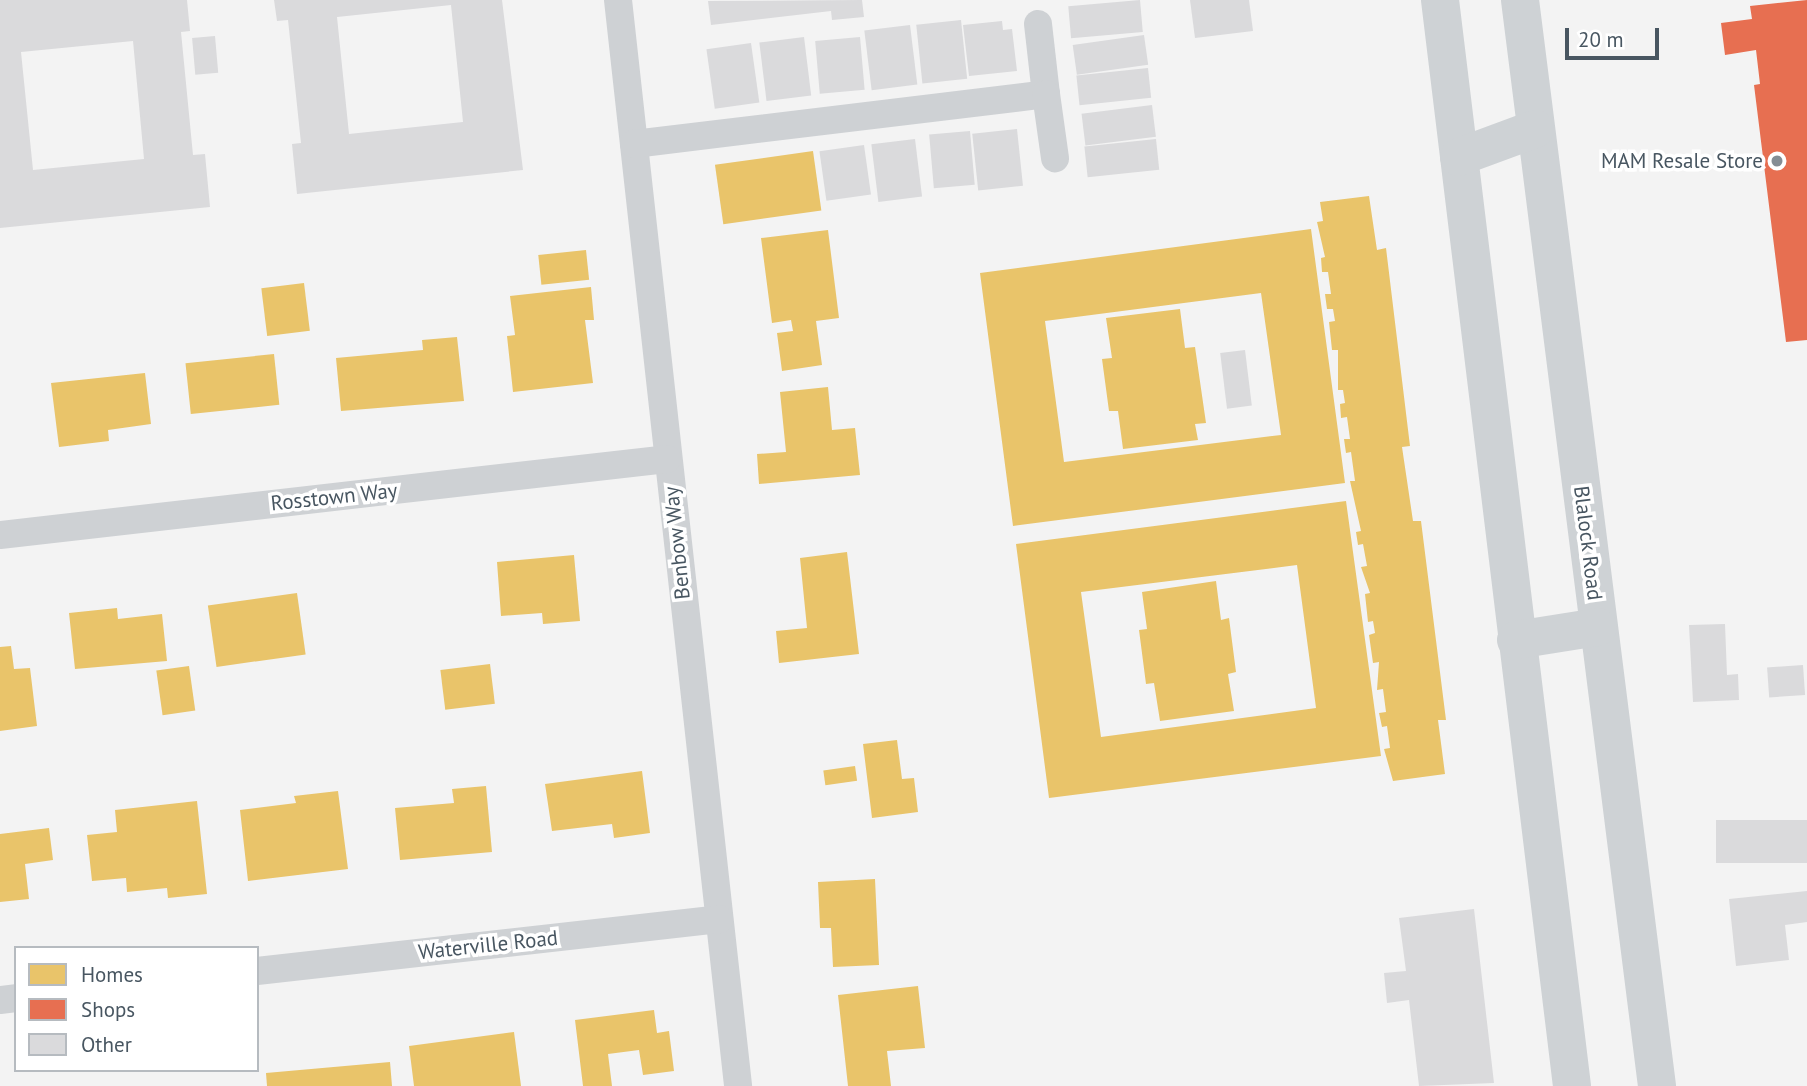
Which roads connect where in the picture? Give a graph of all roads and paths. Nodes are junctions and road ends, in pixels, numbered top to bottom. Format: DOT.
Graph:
graph roads {
  1 [pos="618,0"];
  2 [pos="1440,0"];
  3 [pos="1520,0"];
  4 [pos="1038,24"];
  5 [pos="1046,94"];
  6 [pos="1535,129"];
  7 [pos="634,144"];
  8 [pos="1459,157"];
  9 [pos="1055,158"];
  10 [pos="667,460"];
  11 [pos="0,535"];
  12 [pos="1598,627"];
  13 [pos="1516,640"];
  14 [pos="719,919"];
  15 [pos="259,971"];
  16 [pos="738,1086"];
  17 [pos="1572,1086"];
  18 [pos="1657,1086"];
  1 -- 7 [label="street, Benbow Way"];
  2 -- 8 [label="main road"];
  3 -- 6 [label="main road, Blalock Road"];
  4 -- 5 [label="street"];
  5 -- 7 [label="street"];
  5 -- 9 [label="street"];
  6 -- 8 [label="main road"];
  6 -- 12 [label="main road, Blalock Road"];
  7 -- 10 [label="street, Benbow Way"];
  8 -- 13 [label="main road"];
  10 -- 11 [label="street, Rosstown Way"];
  10 -- 14 [label="street, Benbow Way"];
  12 -- 13 [label="main road"];
  12 -- 18 [label="main road, Blalock Road"];
  13 -- 17 [label="main road"];
  14 -- 15 [label="street, Waterville Road"];
  14 -- 16 [label="street, Benbow Way"];
}
